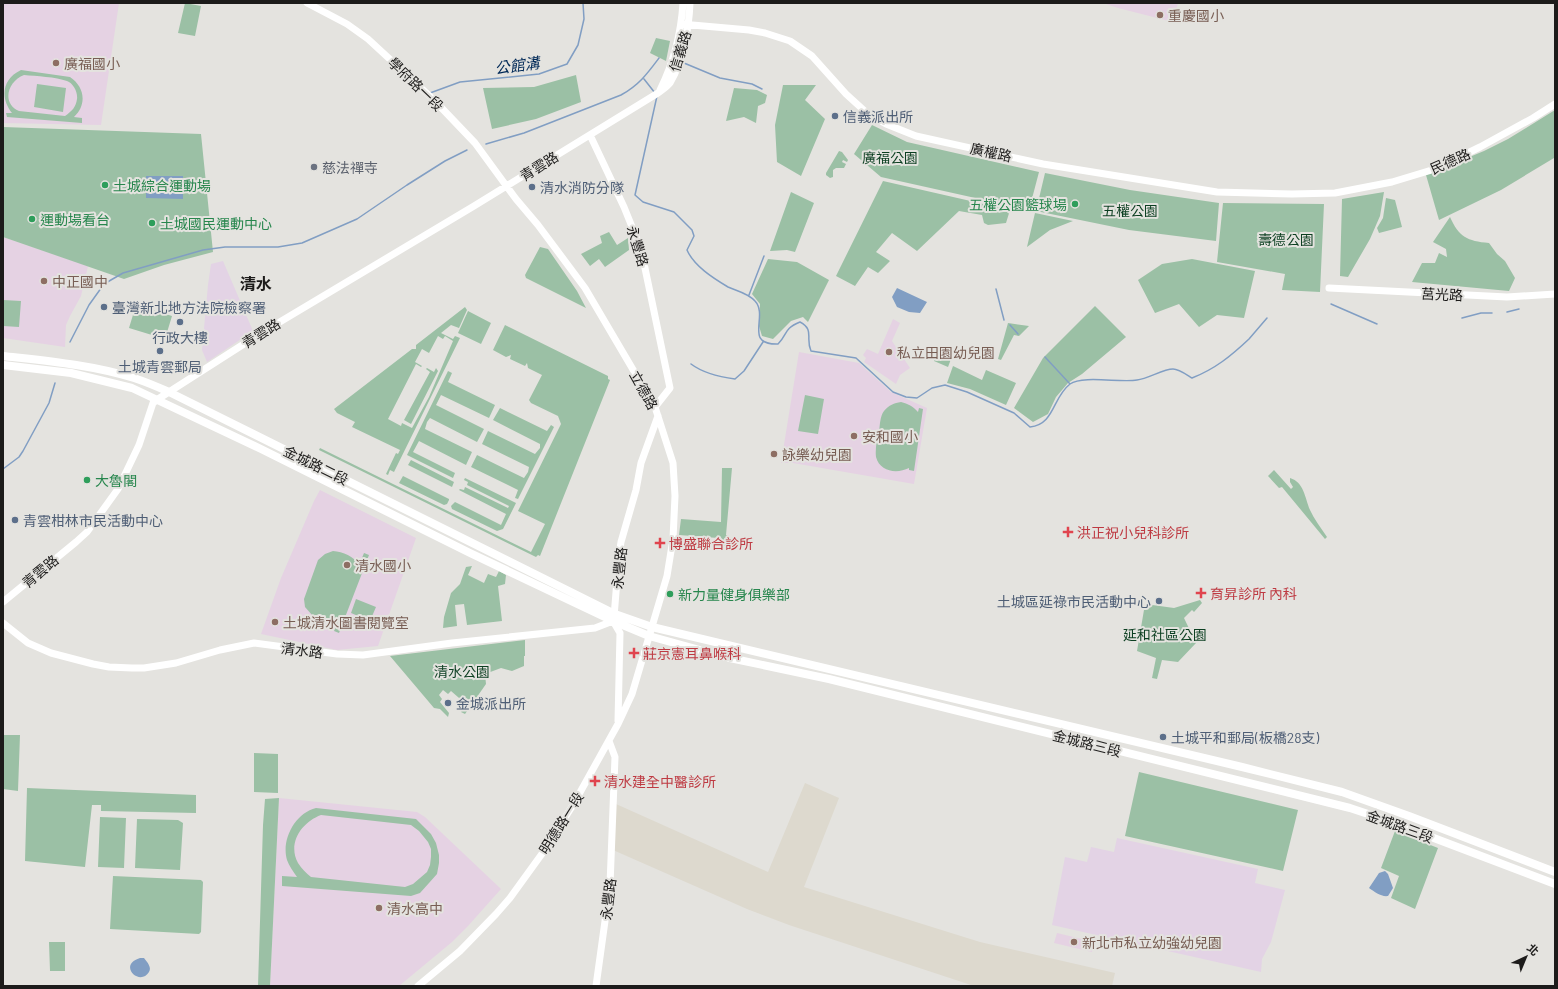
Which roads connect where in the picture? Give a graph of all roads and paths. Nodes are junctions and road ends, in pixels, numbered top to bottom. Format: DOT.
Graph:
graph roads {
  1 [pos="307,3"];
  2 [pos="683,3"];
  3 [pos="690,3"];
  4 [pos="685,24"];
  5 [pos="1555,104"];
  6 [pos="590,135"];
  7 [pos="506,186"];
  8 [pos="1334,192"];
  9 [pos="1329,288"];
  10 [pos="1555,294"];
  11 [pos="3,356"];
  12 [pos="3,365"];
  13 [pos="169,392"];
  14 [pos="158,399"];
  15 [pos="655,407"];
  16 [pos="658,416"];
  17 [pos="3,602"];
  18 [pos="614,618"];
  19 [pos="3,623"];
  20 [pos="652,627"];
  21 [pos="650,636"];
  22 [pos="618,724"];
  23 [pos="609,741"];
  24 [pos="1555,872"];
  25 [pos="1555,884"];
  26 [pos="418,986"];
  27 [pos="596,986"];
  1 -- 7 [label="street, 學府路一段"];
  2 -- 4 [label="street, 信義路"];
  3 -- 4 [label="street, 信義路"];
  4 -- 6 [label="street, 信義路"];
  4 -- 8 [label="street, 廣權路"];
  5 -- 8 [label="street, 民德路"];
  6 -- 7 [label="street, 青雲路"];
  6 -- 15 [label="street, 永豐路"];
  7 -- 13 [label="street, 青雲路"];
  7 -- 15 [label="street, 立德路"];
  9 -- 10 [label="street, 莒光路"];
  11 -- 13 [label="main road, 金城路二段"];
  12 -- 14 [label="main road, 金城路二段"];
  13 -- 14 [label="street, 青雲路"];
  13 -- 18 [label="main road, 金城路二段"];
  14 -- 17 [label="street, 青雲路"];
  14 -- 18 [label="main road, 金城路二段"];
  15 -- 16 [label="street, 立德路"];
  16 -- 18 [label="street, 永豐路"];
  16 -- 20 [label="street, 立德路"];
  18 -- 19 [label="street, 清水路"];
  18 -- 20 [label="main road, 金城路三段"];
  18 -- 21 [label="main road, 金城路三段"];
  18 -- 22 [label="street, 永豐路"];
  20 -- 21 [label="street, 明德路一段"];
  20 -- 24 [label="main road, 金城路三段"];
  21 -- 22 [label="street, 明德路一段"];
  21 -- 25 [label="main road, 金城路三段"];
  22 -- 23 [label="street, 明德路一段"];
  23 -- 26 [label="street, 明德路一段"];
  23 -- 27 [label="street, 永豐路"];
}
